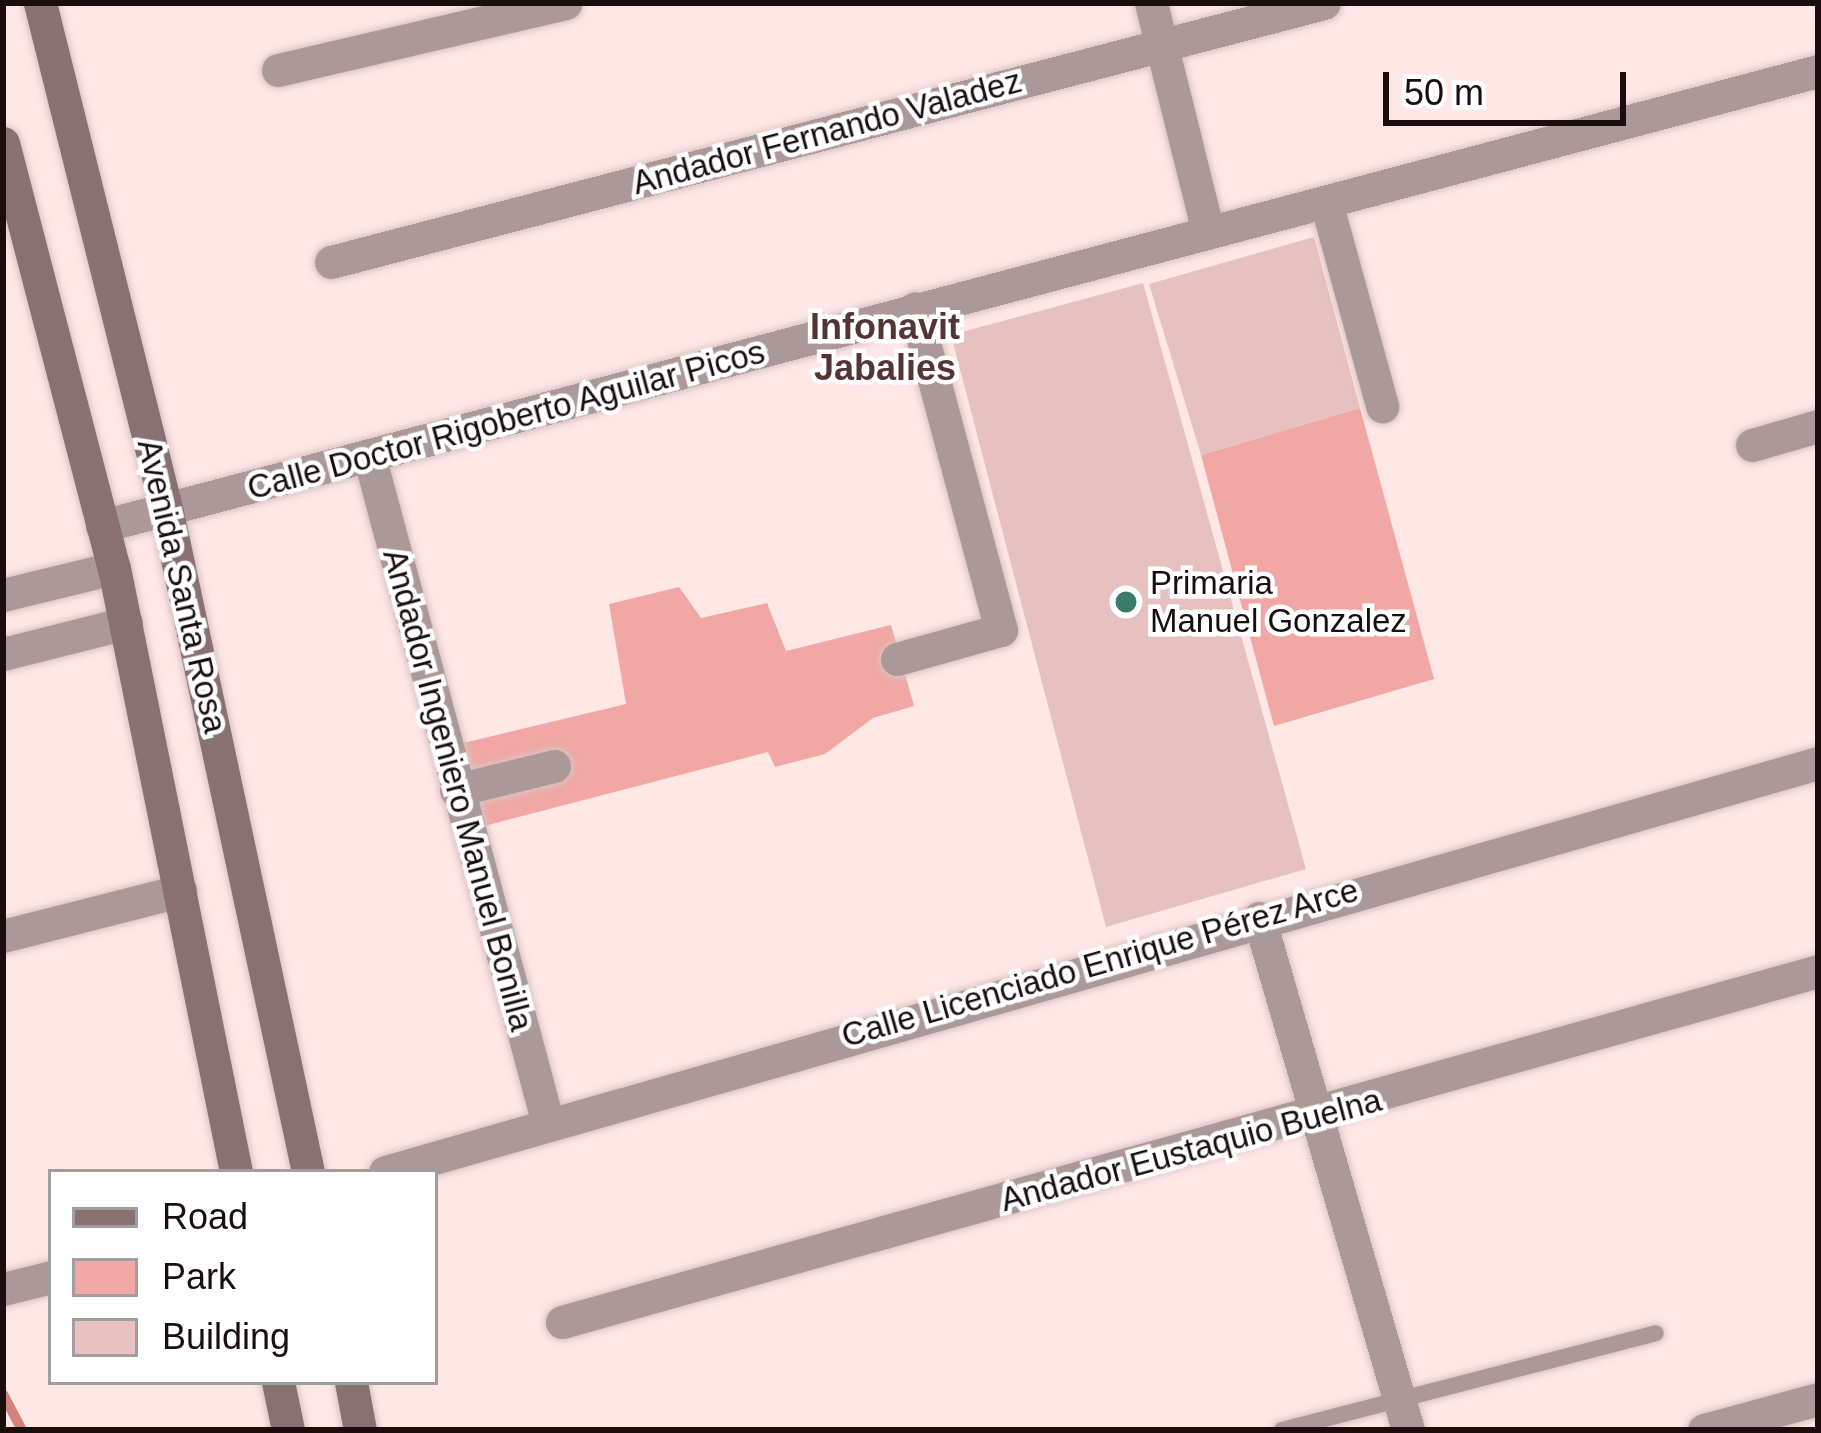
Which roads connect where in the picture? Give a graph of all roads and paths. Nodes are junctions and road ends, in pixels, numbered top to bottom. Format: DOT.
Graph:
graph roads {
  1 [pos="40,3"];
  2 [pos="565,3"];
  3 [pos="1151,3"];
  4 [pos="1324,3"];
  5 [pos="1162,43"];
  6 [pos="278,70"];
  7 [pos="1818,71"];
  8 [pos="3,143"];
  9 [pos="1326,202"];
  10 [pos="1208,232"];
  11 [pos="16,252"];
  12 [pos="331,262"];
  13 [pos="915,308"];
  14 [pos="1382,406"];
  15 [pos="1818,426"];
  16 [pos="1752,445"];
  17 [pos="370,459"];
  18 [pos="167,512"];
  19 [pos="102,526"];
  20 [pos="114,568"];
  21 [pos="3,595"];
  22 [pos="126,623"];
  23 [pos="3,654"];
  24 [pos="897,659"];
  25 [pos="1818,763"];
  26 [pos="554,766"];
  27 [pos="456,790"];
  28 [pos="180,891"];
  29 [pos="1258,918"];
  30 [pos="3,936"];
  31 [pos="1818,971"];
  32 [pos="1318,1116"];
  33 [pos="547,1120"];
  34 [pos="235,1169"];
  35 [pos="307,1169"];
  36 [pos="394,1169"];
  37 [pos="48,1278"];
  38 [pos="3,1288"];
  39 [pos="562,1322"];
  40 [pos="1656,1333"];
  41 [pos="279,1385"];
  42 [pos="352,1385"];
  43 [pos="1818,1399"];
  44 [pos="1404,1415"];
  45 [pos="288,1430"];
  46 [pos="360,1430"];
  47 [pos="1282,1430"];
  48 [pos="1704,1430"];
  1 -- 18 [label="main road, Avenida Santa Rosa"];
  2 -- 6 [label="street"];
  3 -- 5 [label="street"];
  4 -- 5 [label="street, Andador Fernando Valadez"];
  5 -- 10 [label="street"];
  5 -- 12 [label="street, Andador Fernando Valadez"];
  7 -- 9 [label="street, Calle Doctor Rigoberto Aguilar Picos"];
  8 -- 11 [label="main road, Avenida Santa Rosa"];
  9 -- 10 [label="street, Calle Doctor Rigoberto Aguilar Picos"];
  9 -- 14 [label="street"];
  10 -- 13 [label="street, Calle Doctor Rigoberto Aguilar Picos"];
  11 -- 19 [label="main road, Avenida Santa Rosa"];
  13 -- 17 [label="street, Calle Doctor Rigoberto Aguilar Picos"];
  13 -- 24 [label="street"];
  15 -- 16 [label="street"];
  17 -- 18 [label="street, Calle Doctor Rigoberto Aguilar Picos"];
  17 -- 27 [label="street, Andador Ingeniero Manuel Bonilla"];
  18 -- 19 [label="street, Calle Doctor Rigoberto Aguilar Picos"];
  18 -- 35 [label="main road, Avenida Santa Rosa"];
  19 -- 20 [label="main road, Avenida Santa Rosa"];
  20 -- 21 [label="street"];
  20 -- 22 [label="main road, Avenida Santa Rosa"];
  22 -- 23 [label="street"];
  22 -- 28 [label="main road, Avenida Santa Rosa"];
  25 -- 29 [label="street, Calle Licenciado Enrique Pérez Arce"];
  26 -- 27 [label="street"];
  27 -- 33 [label="street, Andador Ingeniero Manuel Bonilla"];
  28 -- 30 [label="street"];
  28 -- 34 [label="main road, Avenida Santa Rosa"];
  29 -- 32 [label="street"];
  29 -- 33 [label="street, Calle Licenciado Enrique Pérez Arce"];
  31 -- 32 [label="street, Andador Eustaquio Buelna"];
  32 -- 39 [label="street, Andador Eustaquio Buelna"];
  32 -- 44 [label="street"];
  33 -- 36 [label="street, Calle Licenciado Enrique Pérez Arce"];
  37 -- 38 [label="street"];
  40 -- 44 [label="lane"];
  41 -- 45 [label="main road"];
  42 -- 46 [label="main road"];
  43 -- 48 [label="street"];
  44 -- 47 [label="lane"];
}
